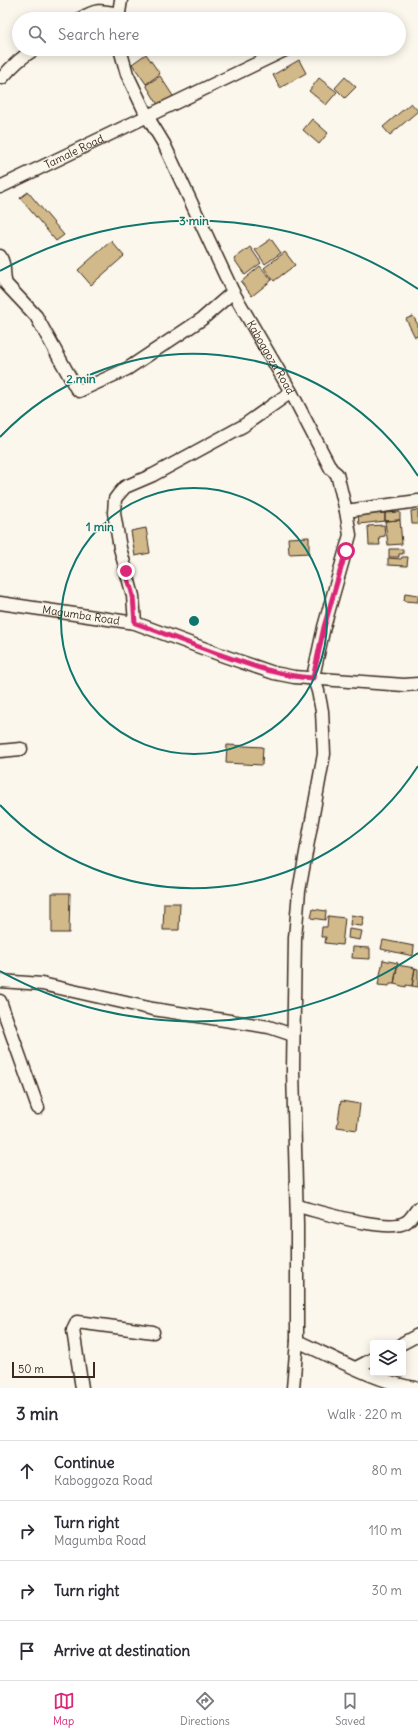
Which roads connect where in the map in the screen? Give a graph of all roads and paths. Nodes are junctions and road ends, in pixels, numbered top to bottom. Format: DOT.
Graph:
graph roads {
  1 [pos="121,0"];
  2 [pos="94,12"];
  3 [pos="104,12"];
  4 [pos="119,12"];
  5 [pos="23,56"];
  6 [pos="122,56"];
  7 [pos="272,56"];
  8 [pos="2,78"];
  9 [pos="147,116"];
  10 [pos="0,187"];
  11 [pos="0,256"];
  12 [pos="233,292"];
  13 [pos="291,392"];
  14 [pos="418,501"];
  15 [pos="346,511"];
  16 [pos="0,603"];
  17 [pos="135,623"];
  18 [pos="313,678"];
  19 [pos="418,684"];
  20 [pos="21,749"];
  21 [pos="0,751"];
  22 [pos="0,981"];
  23 [pos="1,1008"];
  24 [pos="293,1035"];
  25 [pos="38,1108"];
  26 [pos="297,1206"];
  27 [pos="418,1208"];
  28 [pos="153,1332"];
  29 [pos="418,1335"];
  30 [pos="297,1341"];
  31 [pos="406,1341"];
  32 [pos="370,1361"];
  33 [pos="356,1368"];
  34 [pos="82,1388"];
  35 [pos="293,1388"];
  36 [pos="415,1388"];
  1 -- 4 [label="street"];
  2 -- 3 [label="street"];
  5 -- 8 [label="street"];
  6 -- 9 [label="street, Kaboggoza Road"];
  7 -- 9 [label="street, Tamale Road"];
  9 -- 10 [label="street, Tamale Road"];
  9 -- 12 [label="street, Kaboggoza Road"];
  11 -- 12 [label="street"];
  12 -- 13 [label="street, Kaboggoza Road"];
  13 -- 15 [label="street, Kaboggoza Road"];
  13 -- 17 [label="street"];
  14 -- 15 [label="street"];
  15 -- 18 [label="street, Kaboggoza Road"];
  16 -- 17 [label="street, Magumba Road"];
  17 -- 18 [label="street, Magumba Road"];
  18 -- 19 [label="street, Magumba Road"];
  18 -- 24 [label="street"];
  20 -- 21 [label="street"];
  22 -- 24 [label="street"];
  23 -- 25 [label="street"];
  24 -- 26 [label="street"];
  26 -- 27 [label="street"];
  26 -- 30 [label="street"];
  28 -- 34 [label="street"];
  29 -- 31 [label="street"];
  30 -- 33 [label="street"];
  30 -- 35 [label="street"];
  32 -- 33 [label="street"];
  33 -- 36 [label="street"];
}
